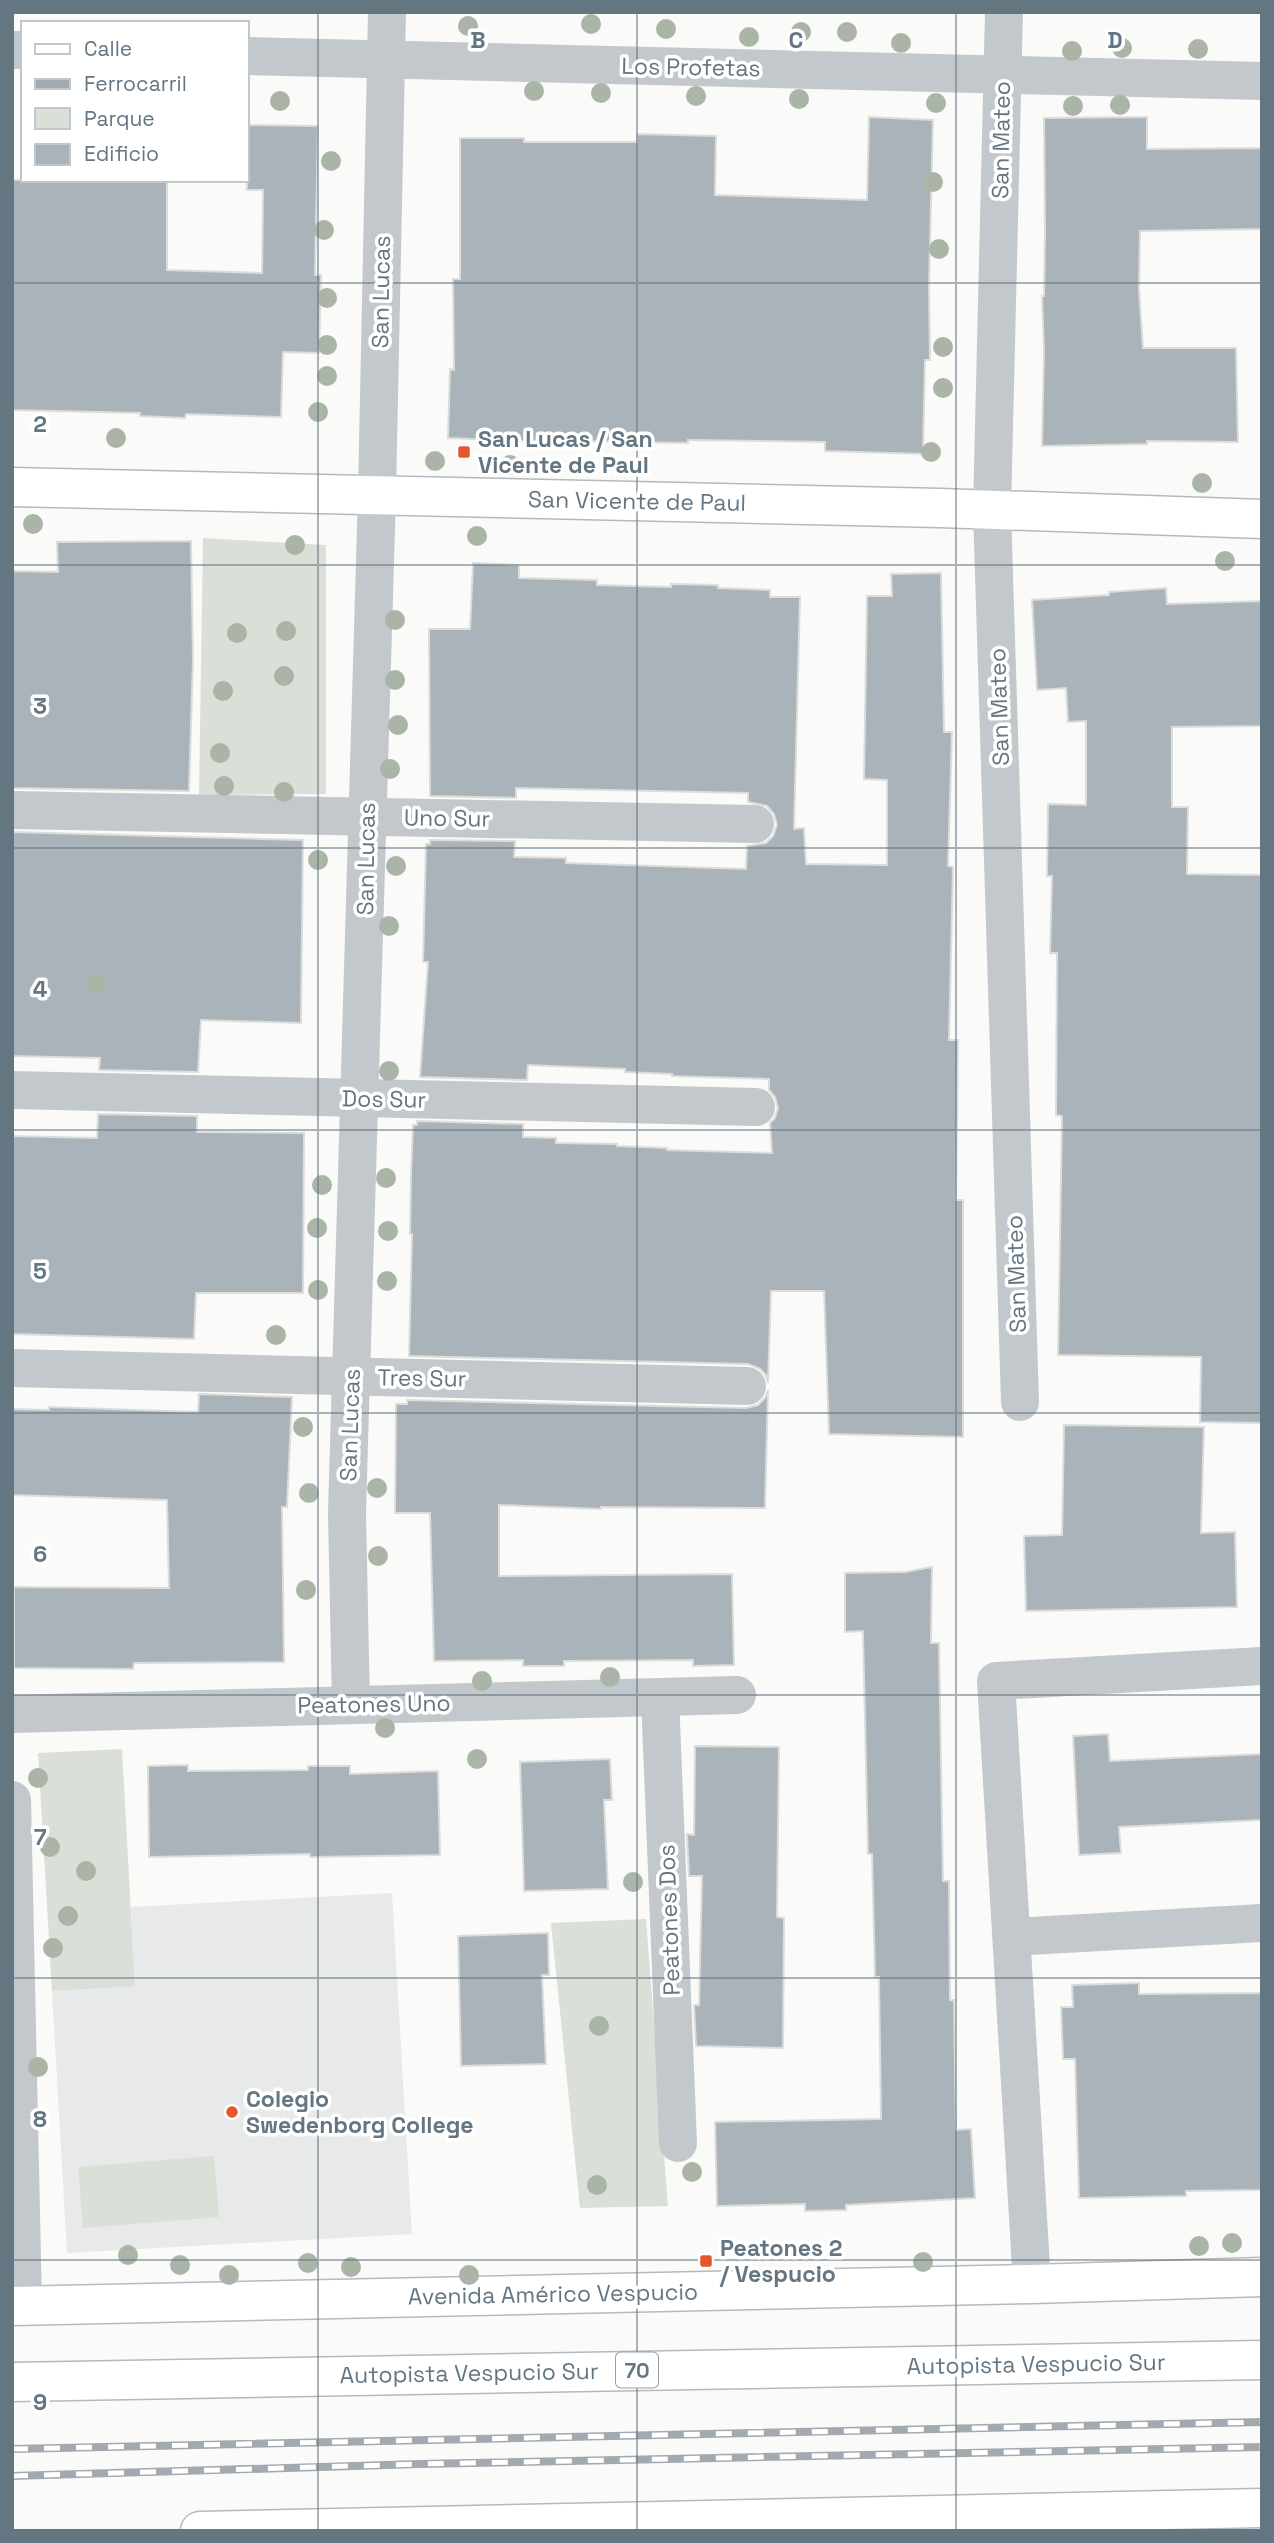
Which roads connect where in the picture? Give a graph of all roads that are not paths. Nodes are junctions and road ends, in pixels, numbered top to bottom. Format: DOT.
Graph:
graph roads {
  1 [pos="387,12"];
  2 [pos="1004,12"];
  3 [pos="248,55"];
  4 [pos="386,59"];
  5 [pos="1002,75"];
  6 [pos="1262,81"];
  7 [pos="12,486"];
  8 [pos="377,494"];
  9 [pos="992,510"];
  10 [pos="1262,519"];
  11 [pos="12,810"];
  12 [pos="367,817"];
  13 [pos="755,824"];
  14 [pos="12,1090"];
  15 [pos="360,1098"];
  16 [pos="756,1107"];
  17 [pos="12,1368"];
  18 [pos="351,1376"];
  19 [pos="747,1386"];
  20 [pos="1020,1402"];
  21 [pos="1262,1666"];
  22 [pos="737,1695"];
  23 [pos="660,1697"];
  24 [pos="351,1705"];
  25 [pos="12,1714"];
  26 [pos="12,1801"];
  27 [pos="1262,1923"];
  28 [pos="1012,1937"];
  29 [pos="678,2143"];
  30 [pos="1262,2277"];
  31 [pos="1032,2284"];
  32 [pos="18,2306"];
  33 [pos="1262,2360"];
  34 [pos="12,2382"];
  35 [pos="1262,2508"];
  36 [pos="200,2531"];
  1 -- 4 [label="street, San Lucas"];
  2 -- 5 [label="street, San Mateo"];
  3 -- 4 [label="street, Los Profetas"];
  4 -- 5 [label="street, Los Profetas"];
  4 -- 8 [label="street, San Lucas"];
  5 -- 6 [label="street, Los Profetas"];
  5 -- 9 [label="street, San Mateo"];
  7 -- 8 [label="main road, San Vicente de Paul"];
  8 -- 9 [label="main road, San Vicente de Paul"];
  8 -- 12 [label="street, San Lucas"];
  9 -- 10 [label="main road, San Vicente de Paul"];
  9 -- 20 [label="street, San Mateo"];
  11 -- 12 [label="street, Uno Sur"];
  12 -- 13 [label="street, Uno Sur"];
  12 -- 15 [label="street, San Lucas"];
  14 -- 15 [label="street, Dos Sur"];
  15 -- 16 [label="street, Dos Sur"];
  15 -- 18 [label="street, San Lucas"];
  17 -- 18 [label="street, Tres Sur"];
  18 -- 19 [label="street, Tres Sur"];
  18 -- 24 [label="street, San Lucas"];
  21 -- 28 [label="street"];
  22 -- 23 [label="street, Peatones Uno"];
  23 -- 24 [label="street, Peatones Uno"];
  23 -- 29 [label="street, Peatones Dos"];
  24 -- 25 [label="street, Peatones Uno"];
  26 -- 32 [label="street"];
  27 -- 28 [label="street"];
  28 -- 31 [label="street"];
  30 -- 31 [label="main road, Avenida Américo Vespucio"];
  31 -- 32 [label="main road, Avenida Américo Vespucio"];
  33 -- 34 [label="main road, Autopista Vespucio Sur / 70"];
  35 -- 36 [label="main road"];
}
